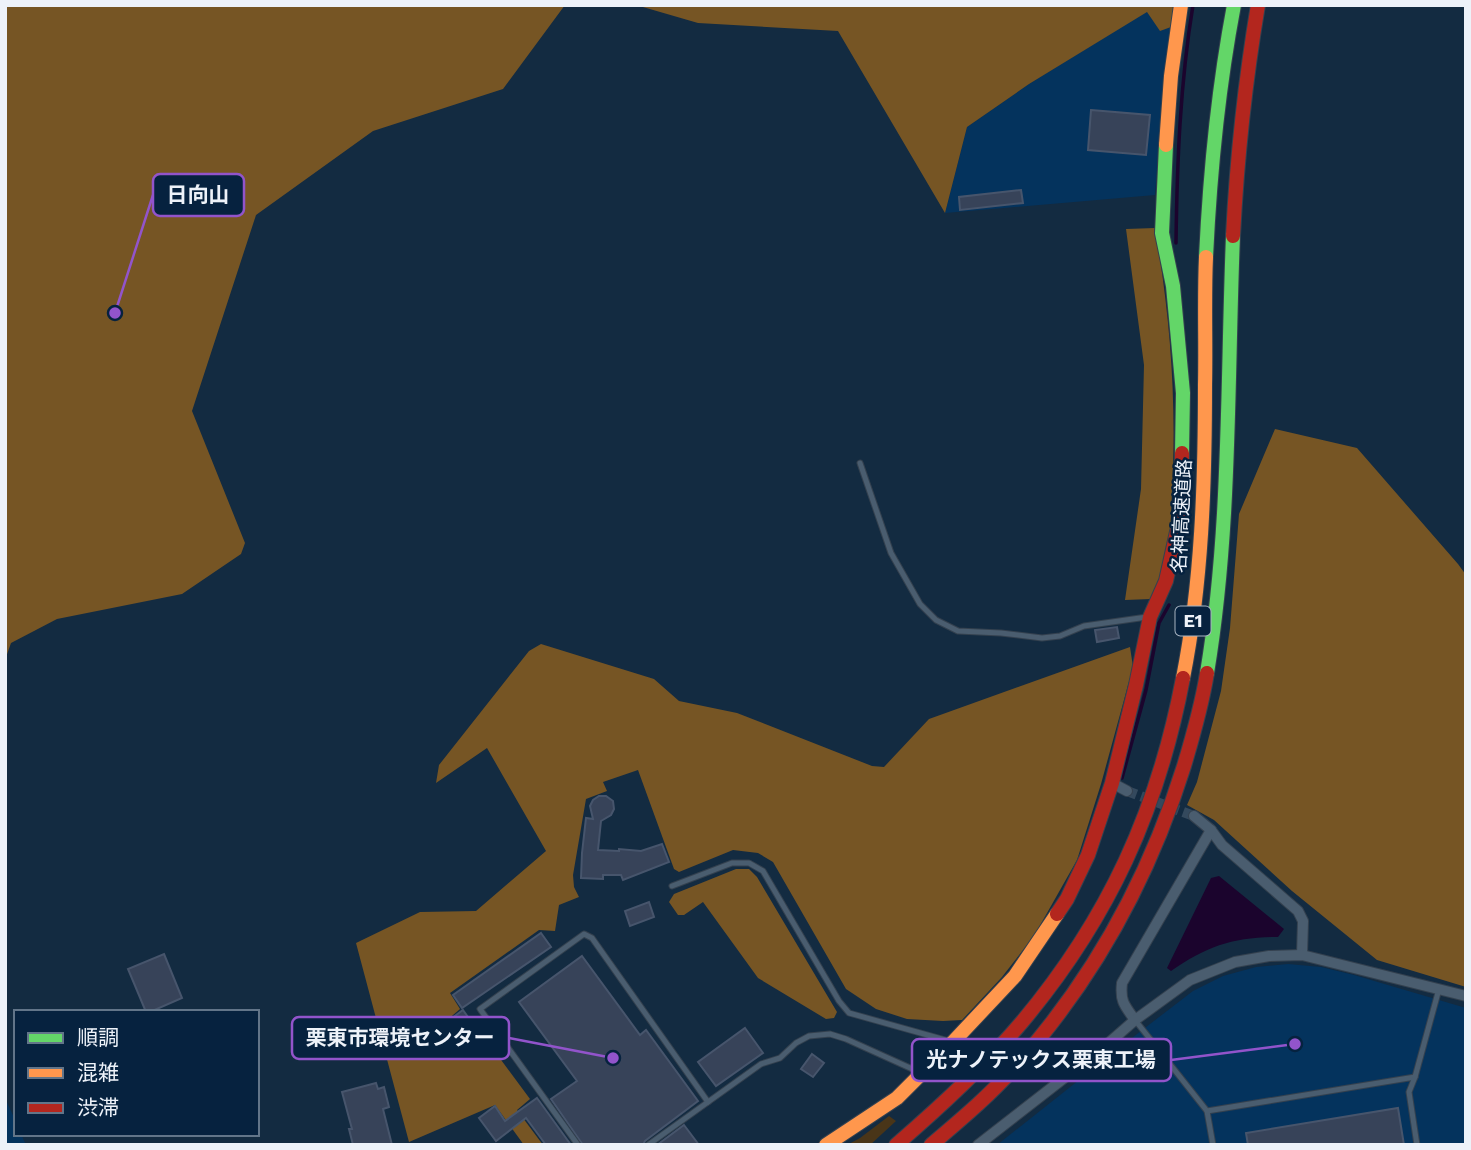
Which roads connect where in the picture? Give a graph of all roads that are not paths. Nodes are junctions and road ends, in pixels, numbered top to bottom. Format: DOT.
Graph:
graph roads {
  1 [pos="1181,5"];
  2 [pos="1234,5"];
  3 [pos="1258,5"];
  4 [pos="860,463"];
  5 [pos="1150,617"];
  6 [pos="1112,783"];
  7 [pos="1127,791"];
  8 [pos="1194,816"];
  9 [pos="1211,830"];
  10 [pos="672,886"];
  11 [pos="1302,955"];
  12 [pos="1439,989"];
  13 [pos="1466,996"];
  14 [pos="1135,1020"];
  15 [pos="953,1042"];
  16 [pos="922,1074"];
  17 [pos="1415,1077"];
  18 [pos="708,1102"];
  19 [pos="1207,1111"];
  20 [pos="578,1145"];
  21 [pos="648,1145"];
  22 [pos="826,1145"];
  23 [pos="895,1145"];
  24 [pos="931,1145"];
  25 [pos="978,1145"];
  26 [pos="1213,1145"];
  27 [pos="1417,1145"];
  1 -- 5 [label="main road"];
  2 -- 23 [label="main road, 名神高速道路 / E1"];
  3 -- 24 [label="main road, E1"];
  4 -- 5 [label="lane"];
  5 -- 6 [label="main road"];
  6 -- 7 [label="street"];
  6 -- 15 [label="main road"];
  8 -- 9 [label="street"];
  9 -- 11 [label="street"];
  9 -- 14 [label="street"];
  10 -- 15 [label="lane"];
  11 -- 12 [label="street"];
  11 -- 14 [label="street"];
  12 -- 13 [label="street"];
  12 -- 17 [label="lane"];
  14 -- 19 [label="lane"];
  14 -- 25 [label="street"];
  15 -- 16 [label="main road"];
  16 -- 18 [label="lane"];
  16 -- 22 [label="main road"];
  17 -- 19 [label="lane"];
  17 -- 27 [label="lane"];
  18 -- 20 [label="lane"];
  18 -- 21 [label="lane"];
  19 -- 26 [label="lane"];
}
